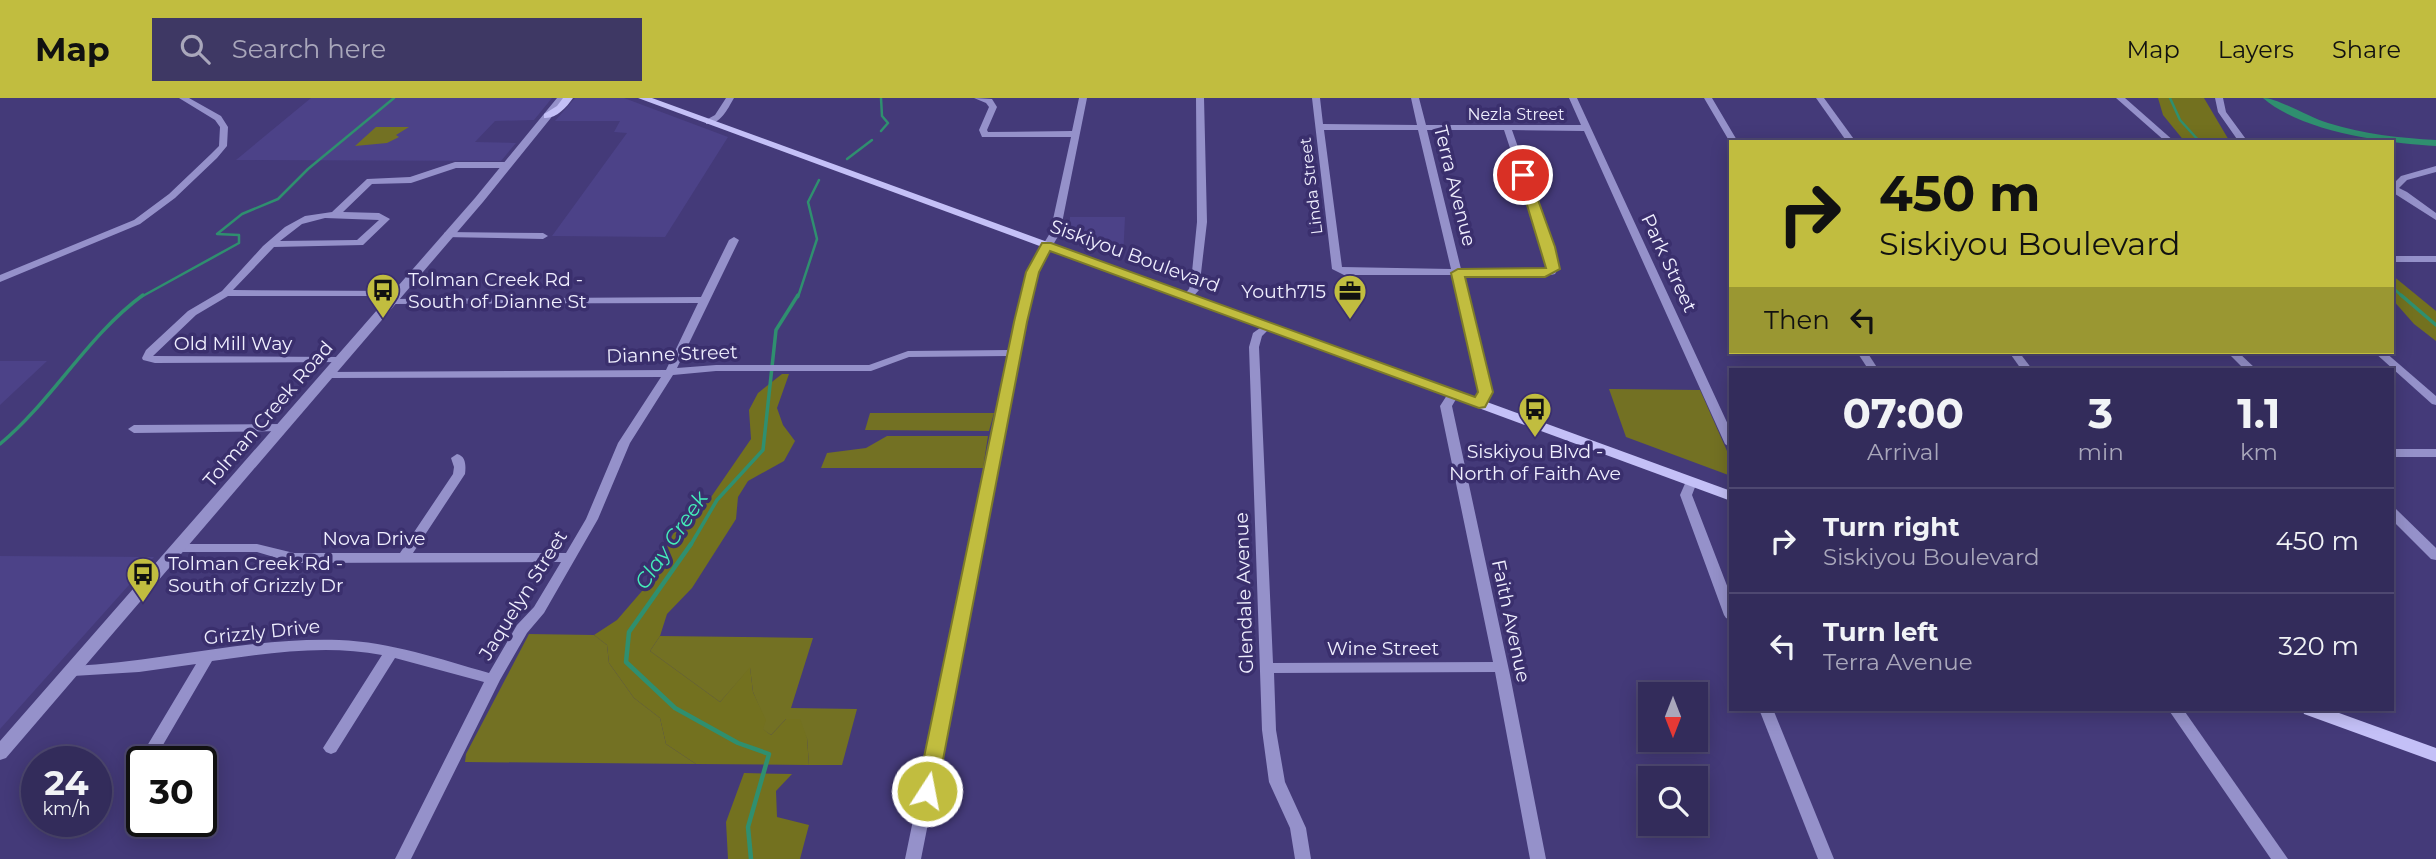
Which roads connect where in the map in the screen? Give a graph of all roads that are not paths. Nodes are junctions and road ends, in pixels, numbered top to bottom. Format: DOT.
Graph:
graph roads {
  1 [pos="183,98"];
  2 [pos="562,98"];
  3 [pos="568,98"];
  4 [pos="643,98"];
  5 [pos="730,98"];
  6 [pos="978,98"];
  7 [pos="1083,98"];
  8 [pos="1200,98"];
  9 [pos="1317,98"];
  10 [pos="1415,98"];
  11 [pos="1573,98"];
  12 [pos="1708,98"];
  13 [pos="1820,98"];
  14 [pos="2120,98"];
  15 [pos="2219,98"];
  16 [pos="547,116"];
  17 [pos="709,122"];
  18 [pos="1320,127"];
  19 [pos="1422,128"];
  20 [pos="1507,128"];
  21 [pos="1586,128"];
  22 [pos="1075,134"];
  23 [pos="1733,140"];
  24 [pos="1851,140"];
  25 [pos="2169,140"];
  26 [pos="2243,140"];
  27 [pos="507,165"];
  28 [pos="2436,169"];
  29 [pos="2394,188"];
  30 [pos="2394,190"];
  31 [pos="332,216"];
  32 [pos="2436,217"];
  33 [pos="447,235"];
  34 [pos="544,236"];
  35 [pos="734,240"];
  36 [pos="273,244"];
  37 [pos="1046,246"];
  38 [pos="2394,259"];
  39 [pos="2436,259"];
  40 [pos="1337,269"];
  41 [pos="1458,273"];
  42 [pos="0,279"];
  43 [pos="226,293"];
  44 [pos="1187,297"];
  45 [pos="393,298"];
  46 [pos="704,300"];
  47 [pos="1267,326"];
  48 [pos="1015,353"];
  49 [pos="2016,354"];
  50 [pos="2234,354"];
  51 [pos="2381,354"];
  52 [pos="340,360"];
  53 [pos="2026,368"];
  54 [pos="2249,368"];
  55 [pos="670,372"];
  56 [pos="327,375"];
  57 [pos="1453,394"];
  58 [pos="2436,402"];
  59 [pos="1479,404"];
  60 [pos="281,428"];
  61 [pos="134,429"];
  62 [pos="1729,440"];
  63 [pos="2394,453"];
  64 [pos="2436,453"];
  65 [pos="457,458"];
  66 [pos="1690,482"];
  67 [pos="1729,495"];
  68 [pos="2394,514"];
  69 [pos="179,548"];
  70 [pos="2436,555"];
  71 [pos="570,556"];
  72 [pos="404,557"];
  73 [pos="1729,610"];
  74 [pos="392,651"];
  75 [pos="207,657"];
  76 [pos="1501,667"];
  77 [pos="1266,668"];
  78 [pos="73,671"];
  79 [pos="493,679"];
  80 [pos="1767,711"];
  81 [pos="2176,711"];
  82 [pos="2315,711"];
  83 [pos="155,746"];
  84 [pos="331,748"];
  85 [pos="0,753"];
  86 [pos="2436,755"];
  87 [pos="403,859"];
  88 [pos="913,859"];
  89 [pos="1303,859"];
  90 [pos="1538,859"];
  91 [pos="1826,859"];
  92 [pos="2280,859"];
  1 -- 42 [label="street"];
  2 -- 16 [label="street, Tolman Creek Road"];
  3 -- 16 [label="main road"];
  4 -- 17 [label="main road, Siskiyou Boulevard"];
  5 -- 17 [label="street"];
  6 -- 22 [label="street"];
  7 -- 22 [label="street"];
  8 -- 44 [label="street"];
  9 -- 18 [label="street, Linda Street"];
  10 -- 19 [label="street, Terra Avenue"];
  11 -- 21 [label="street, Park Street"];
  12 -- 23 [label="street"];
  13 -- 24 [label="street"];
  14 -- 25 [label="street"];
  15 -- 26 [label="street"];
  16 -- 27 [label="street, Tolman Creek Road"];
  17 -- 37 [label="main road, Siskiyou Boulevard"];
  18 -- 19 [label="street, Nezla Street"];
  18 -- 40 [label="street, Linda Street"];
  19 -- 20 [label="street, Nezla Street"];
  19 -- 41 [label="street, Terra Avenue"];
  20 -- 21 [label="street, Nezla Street"];
  20 -- 41 [label="street"];
  21 -- 62 [label="street, Park Street"];
  22 -- 37 [label="street"];
  27 -- 31 [label="street"];
  27 -- 33 [label="street, Tolman Creek Road"];
  28 -- 29 [label="street"];
  30 -- 32 [label="street"];
  31 -- 36 [label="street"];
  31 -- 36 [label="street"];
  33 -- 34 [label="street"];
  33 -- 45 [label="street, Tolman Creek Road"];
  35 -- 46 [label="street, Jaquelyn Street"];
  36 -- 43 [label="street"];
  37 -- 44 [label="main road, Siskiyou Boulevard"];
  37 -- 48 [label="street"];
  38 -- 39 [label="street"];
  40 -- 41 [label="street"];
  41 -- 59 [label="street, Terra Avenue"];
  43 -- 45 [label="street"];
  43 -- 52 [label="street, Old Mill Way"];
  44 -- 47 [label="main road, Siskiyou Boulevard"];
  45 -- 46 [label="street"];
  45 -- 52 [label="street, Tolman Creek Road"];
  46 -- 55 [label="street, Jaquelyn Street"];
  47 -- 57 [label="main road, Siskiyou Boulevard"];
  47 -- 77 [label="street, Glendale Avenue"];
  48 -- 55 [label="street, Dianne Street"];
  48 -- 88 [label="street"];
  49 -- 53 [label="street"];
  50 -- 54 [label="street"];
  51 -- 58 [label="street"];
  52 -- 56 [label="street, Tolman Creek Road"];
  55 -- 56 [label="street, Dianne Street"];
  55 -- 71 [label="street, Jaquelyn Street"];
  56 -- 60 [label="street, Tolman Creek Road"];
  57 -- 59 [label="main road, Siskiyou Boulevard"];
  57 -- 76 [label="street, Faith Avenue"];
  59 -- 66 [label="main road, Siskiyou Boulevard"];
  60 -- 61 [label="street"];
  60 -- 69 [label="street, Tolman Creek Road"];
  63 -- 64 [label="street"];
  65 -- 72 [label="street"];
  66 -- 67 [label="main road, Siskiyou Boulevard"];
  66 -- 73 [label="street"];
  68 -- 70 [label="street"];
  69 -- 72 [label="street, Nova Drive"];
  69 -- 78 [label="street, Tolman Creek Road"];
  71 -- 72 [label="street, Nova Drive"];
  71 -- 79 [label="street, Jaquelyn Street"];
  74 -- 75 [label="street, Grizzly Drive"];
  74 -- 79 [label="street, Grizzly Drive"];
  74 -- 84 [label="street"];
  75 -- 78 [label="street, Grizzly Drive"];
  75 -- 83 [label="street"];
  76 -- 77 [label="street, Wine Street"];
  76 -- 90 [label="street, Faith Avenue"];
  77 -- 89 [label="street, Glendale Avenue"];
  78 -- 85 [label="street, Tolman Creek Road"];
  79 -- 87 [label="street, Jaquelyn Street"];
  80 -- 91 [label="street"];
  81 -- 92 [label="street"];
  82 -- 86 [label="main road"];
}
